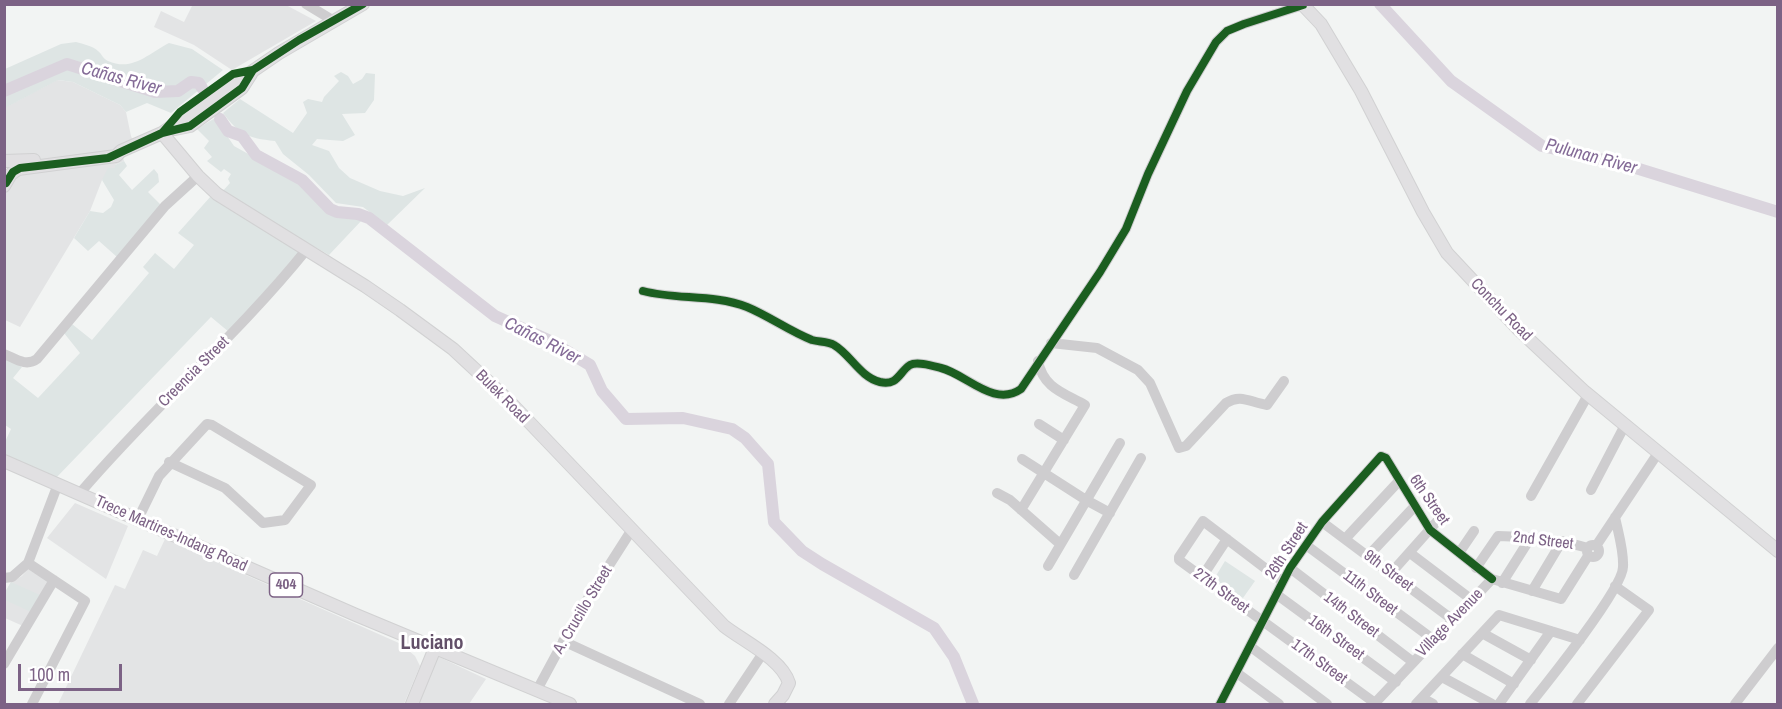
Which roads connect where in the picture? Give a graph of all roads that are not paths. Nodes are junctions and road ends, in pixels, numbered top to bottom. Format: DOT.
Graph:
graph roads {
  1 [pos="306,4"];
  2 [pos="363,4"];
  3 [pos="1303,5"];
  4 [pos="334,21"];
  5 [pos="162,133"];
  6 [pos="121,151"];
  7 [pos="4,161"];
  8 [pos="4,170"];
  9 [pos="198,176"];
  10 [pos="5,184"];
  11 [pos="307,249"];
  12 [pos="643,291"];
  13 [pos="1051,343"];
  14 [pos="4,354"];
  15 [pos="1038,362"];
  16 [pos="1284,381"];
  17 [pos="1588,395"];
  18 [pos="1039,424"];
  19 [pos="1625,425"];
  20 [pos="1064,440"];
  21 [pos="1119,443"];
  22 [pos="1658,453"];
  23 [pos="1381,454"];
  24 [pos="1141,458"];
  25 [pos="1022,459"];
  26 [pos="4,461"];
  27 [pos="169,462"];
  28 [pos="1044,472"];
  29 [pos="1399,481"];
  30 [pos="58,484"];
  31 [pos="1591,490"];
  32 [pos="80,493"];
  33 [pos="997,493"];
  34 [pos="1532,496"];
  35 [pos="1086,501"];
  36 [pos="1415,506"];
  37 [pos="1021,510"];
  38 [pos="1110,513"];
  39 [pos="1616,517"];
  40 [pos="1440,518"];
  41 [pos="138,519"];
  42 [pos="1322,522"];
  43 [pos="1430,530"];
  44 [pos="631,531"];
  45 [pos="1474,531"];
  46 [pos="1531,537"];
  47 [pos="1227,539"];
  48 [pos="1345,539"];
  49 [pos="1562,541"];
  50 [pos="1060,544"];
  51 [pos="1306,545"];
  52 [pos="1591,550"];
  53 [pos="1778,551"];
  54 [pos="1410,553"];
  55 [pos="1459,554"];
  56 [pos="1368,556"];
  57 [pos="28,563"];
  58 [pos="1048,566"];
  59 [pos="1290,568"];
  60 [pos="1476,568"];
  61 [pos="1391,573"];
  62 [pos="1074,575"];
  63 [pos="1202,577"];
  64 [pos="4,578"];
  65 [pos="54,580"];
  66 [pos="1282,581"];
  67 [pos="1497,581"];
  68 [pos="1615,586"];
  69 [pos="1532,591"];
  70 [pos="1276,594"];
  71 [pos="1472,600"];
  72 [pos="1453,620"];
  73 [pos="1263,621"];
  74 [pos="1551,631"];
  75 [pos="1482,633"];
  76 [pos="1434,640"];
  77 [pos="1580,640"];
  78 [pos="562,641"];
  79 [pos="1251,647"];
  80 [pos="435,648"];
  81 [pos="1778,648"];
  82 [pos="763,653"];
  83 [pos="1462,654"];
  84 [pos="1531,660"];
  85 [pos="1413,662"];
  86 [pos="4,664"];
  87 [pos="1237,673"];
  88 [pos="1442,676"];
  89 [pos="1396,682"];
  90 [pos="1514,684"];
  91 [pos="537,690"];
  92 [pos="1419,701"];
  93 [pos="1225,703"];
  94 [pos="1375,704"];
  95 [pos="32,705"];
  96 [pos="412,705"];
  97 [pos="570,705"];
  98 [pos="700,705"];
  99 [pos="729,705"];
  100 [pos="775,705"];
  101 [pos="1279,705"];
  102 [pos="1327,705"];
  103 [pos="1433,705"];
  104 [pos="1492,705"];
  105 [pos="1499,705"];
  106 [pos="1530,705"];
  107 [pos="1577,705"];
  108 [pos="1735,705"];
  1 -- 4 [label="street"];
  2 -- 4 [label="main road"];
  3 -- 13 [label="street"];
  3 -- 17 [label="main road, Conchu Road"];
  4 -- 5 [label="main road"];
  5 -- 6 [label="main road"];
  5 -- 9 [label="main road, Bulek Road"];
  6 -- 7 [label="main road"];
  6 -- 10 [label="main road"];
  8 -- 10 [label="main road"];
  9 -- 11 [label="main road, Bulek Road"];
  9 -- 14 [label="street"];
  11 -- 32 [label="street, Creencia Street"];
  11 -- 44 [label="main road, Bulek Road"];
  12 -- 15 [label="street"];
  13 -- 15 [label="street"];
  13 -- 16 [label="street"];
  15 -- 20 [label="street"];
  17 -- 19 [label="main road, Conchu Road"];
  17 -- 34 [label="street"];
  18 -- 20 [label="street"];
  19 -- 22 [label="main road, Conchu Road"];
  19 -- 31 [label="street"];
  20 -- 28 [label="street"];
  21 -- 35 [label="street"];
  22 -- 39 [label="street"];
  22 -- 53 [label="main road, Conchu Road"];
  23 -- 29 [label="street, 6th Street"];
  23 -- 42 [label="street, 26th Street"];
  24 -- 38 [label="street"];
  25 -- 28 [label="street"];
  26 -- 30 [label="main road, Trece Martires-Indang Road / 404"];
  27 -- 27 [label="street"];
  27 -- 41 [label="street"];
  28 -- 35 [label="street"];
  28 -- 37 [label="street"];
  29 -- 36 [label="street, 6th Street"];
  29 -- 48 [label="street"];
  30 -- 32 [label="main road, Trece Martires-Indang Road / 404"];
  30 -- 57 [label="street"];
  32 -- 41 [label="main road, Trece Martires-Indang Road / 404"];
  33 -- 37 [label="street"];
  35 -- 38 [label="street"];
  35 -- 50 [label="street"];
  36 -- 43 [label="street, 6th Street"];
  36 -- 56 [label="street"];
  37 -- 50 [label="street"];
  38 -- 62 [label="street"];
  39 -- 52 [label="street"];
  39 -- 68 [label="street"];
  40 -- 43 [label="street"];
  41 -- 80 [label="main road, Trece Martires-Indang Road / 404"];
  42 -- 48 [label="street, 9th Street"];
  42 -- 51 [label="street, 26th Street"];
  43 -- 54 [label="street"];
  43 -- 55 [label="street, 6th Street"];
  44 -- 78 [label="street, A. Crucillo Street"];
  44 -- 82 [label="main road, Bulek Road"];
  45 -- 55 [label="street"];
  46 -- 49 [label="street, 2nd Street"];
  46 -- 60 [label="street, 2nd Street"];
  46 -- 67 [label="street"];
  47 -- 63 [label="street"];
  47 -- 63 [label="street, 27th Street"];
  47 -- 66 [label="street"];
  48 -- 56 [label="street, 9th Street"];
  49 -- 52 [label="street, 2nd Street"];
  49 -- 69 [label="street"];
  50 -- 58 [label="street"];
  51 -- 59 [label="street, 26th Street"];
  51 -- 76 [label="street, 11th Street"];
  52 -- 69 [label="street, Village Avenue"];
  54 -- 61 [label="street"];
  54 -- 71 [label="street"];
  55 -- 60 [label="street, 6th Street"];
  56 -- 61 [label="street, 9th Street"];
  57 -- 64 [label="street"];
  57 -- 65 [label="street"];
  59 -- 66 [label="street, 26th Street"];
  59 -- 85 [label="street, 14th Street"];
  60 -- 67 [label="street, 6th Street"];
  61 -- 72 [label="street, 9th Street"];
  63 -- 73 [label="street, 27th Street"];
  65 -- 86 [label="street"];
  65 -- 95 [label="street"];
  66 -- 70 [label="street, 26th Street"];
  67 -- 69 [label="street, Village Avenue"];
  67 -- 71 [label="street, Village Avenue"];
  68 -- 77 [label="street"];
  68 -- 107 [label="street"];
  70 -- 73 [label="street, 26th Street"];
  70 -- 89 [label="street, 16th Street"];
  71 -- 72 [label="street, Village Avenue"];
  72 -- 76 [label="street, Village Avenue"];
  73 -- 79 [label="street, 26th Street"];
  73 -- 94 [label="street, 17th Street"];
  74 -- 75 [label="street"];
  74 -- 77 [label="street"];
  74 -- 84 [label="street"];
  75 -- 83 [label="street"];
  75 -- 84 [label="street"];
  76 -- 85 [label="street, Village Avenue"];
  77 -- 106 [label="street"];
  78 -- 91 [label="street, A. Crucillo Street"];
  78 -- 98 [label="street"];
  79 -- 87 [label="street, 26th Street"];
  79 -- 102 [label="street"];
  80 -- 91 [label="main road, Trece Martires-Indang Road / 404"];
  80 -- 96 [label="main road"];
  81 -- 108 [label="street"];
  82 -- 99 [label="street"];
  82 -- 100 [label="main road, Bulek Road"];
  83 -- 88 [label="street"];
  83 -- 90 [label="street"];
  84 -- 90 [label="street"];
  85 -- 89 [label="street, Village Avenue"];
  87 -- 93 [label="street, 26th Street"];
  87 -- 101 [label="street"];
  88 -- 92 [label="street"];
  88 -- 104 [label="street"];
  89 -- 94 [label="street, Village Avenue"];
  90 -- 105 [label="street"];
  91 -- 97 [label="main road, Trece Martires-Indang Road / 404"];
  92 -- 103 [label="street"];
}
